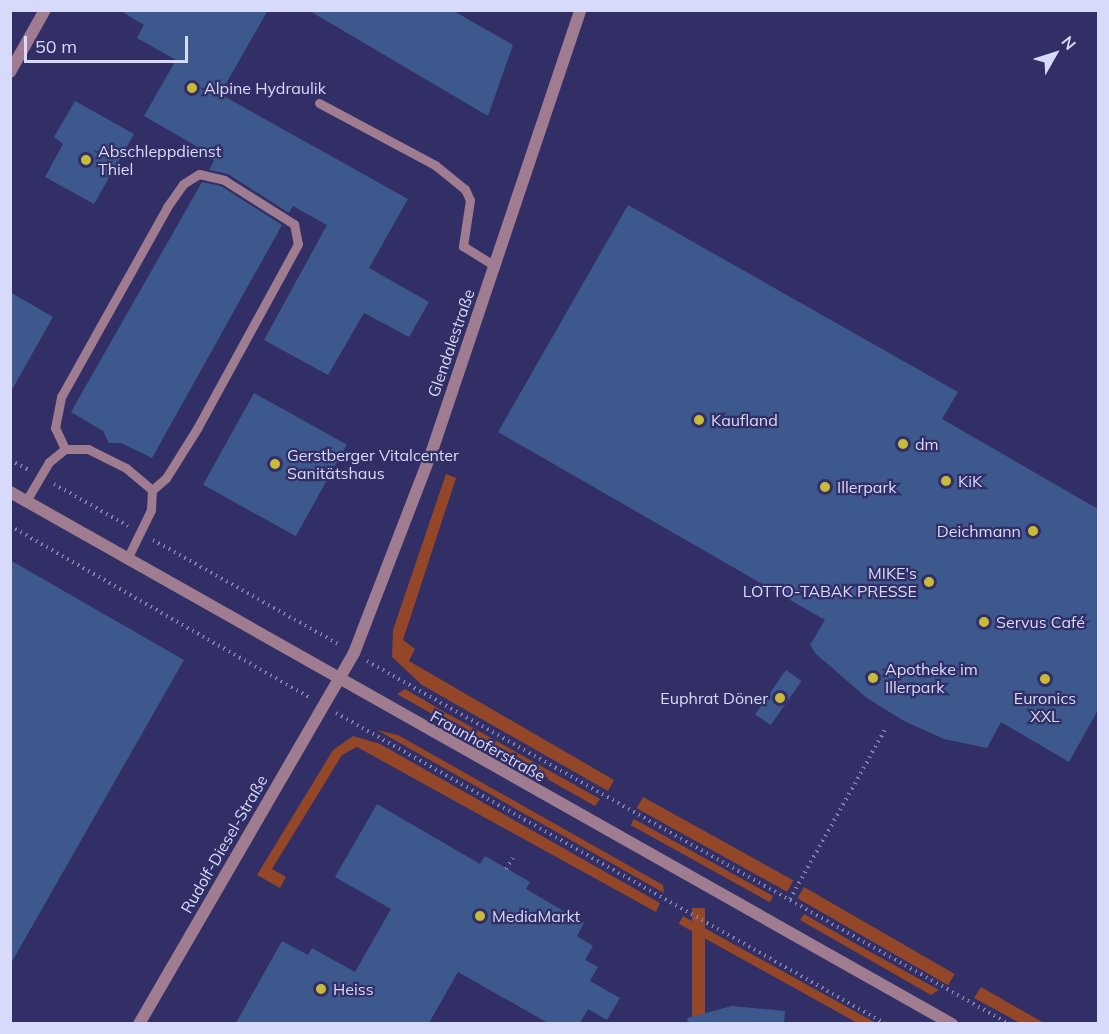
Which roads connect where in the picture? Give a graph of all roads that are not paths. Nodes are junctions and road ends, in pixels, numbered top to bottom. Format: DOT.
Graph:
graph roads {
  1 [pos="45,10"];
  2 [pos="580,10"];
  3 [pos="10,72"];
  4 [pos="319,103"];
  5 [pos="495,266"];
  6 [pos="65,449"];
  7 [pos="152,490"];
  8 [pos="10,492"];
  9 [pos="26,501"];
  10 [pos="127,559"];
  11 [pos="339,681"];
  12 [pos="139,1023"];
  13 [pos="952,1023"];
  1 -- 3 [label="street"];
  2 -- 5 [label="street, Glendalestraße"];
  4 -- 5 [label="lane"];
  5 -- 11 [label="street, Glendalestraße"];
  6 -- 7 [label="lane"];
  6 -- 7 [label="lane"];
  6 -- 9 [label="lane"];
  7 -- 10 [label="lane"];
  8 -- 9 [label="street, Fraunhoferstraße"];
  9 -- 10 [label="street, Fraunhoferstraße"];
  10 -- 11 [label="street, Fraunhoferstraße"];
  11 -- 12 [label="street, Rudolf-Diesel-Straße"];
  11 -- 13 [label="street, Fraunhoferstraße"];
}
